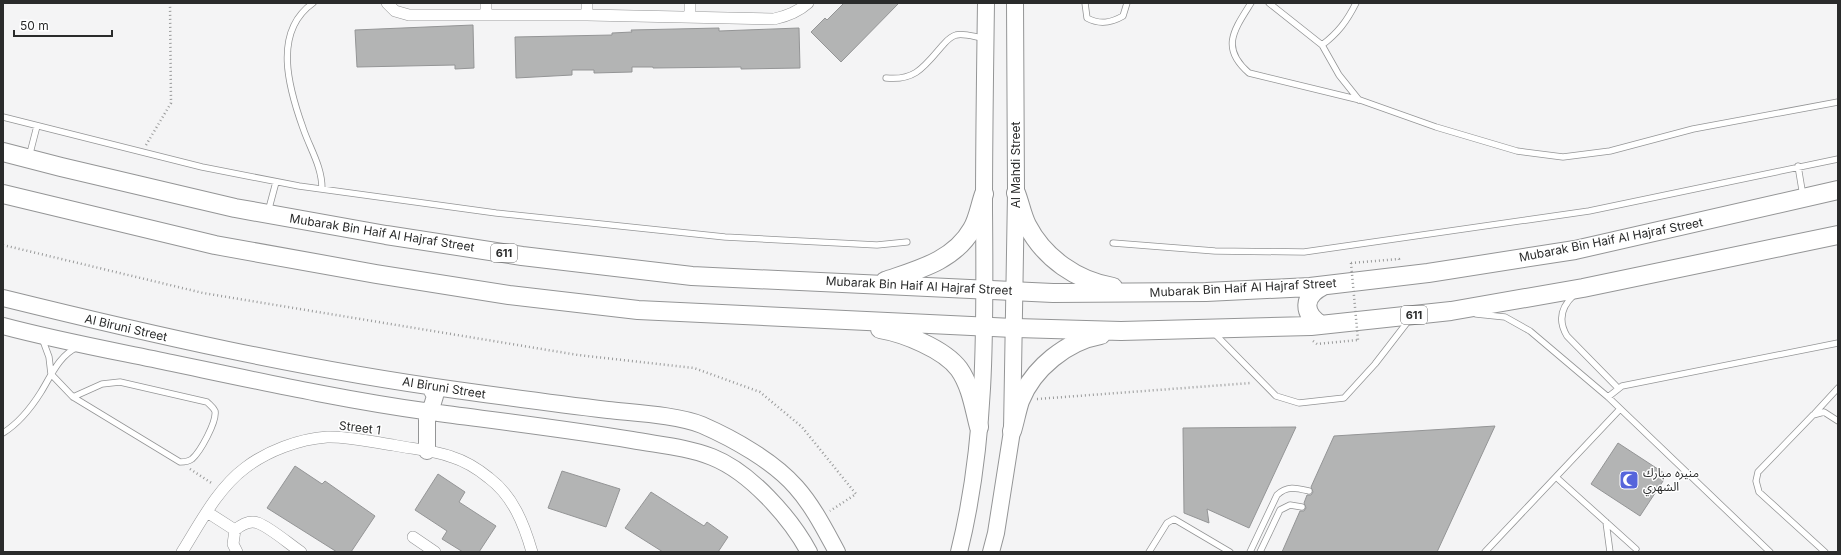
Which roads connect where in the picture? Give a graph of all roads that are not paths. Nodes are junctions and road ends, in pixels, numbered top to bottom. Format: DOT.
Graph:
graph roads {
  1 [pos="313,3"];
  2 [pos="387,3"];
  3 [pos="486,3"];
  4 [pos="588,3"];
  5 [pos="690,3"];
  6 [pos="808,3"];
  7 [pos="986,3"];
  8 [pos="1015,3"];
  9 [pos="1085,3"];
  10 [pos="1127,3"];
  11 [pos="1251,3"];
  12 [pos="1269,3"];
  13 [pos="1356,3"];
  14 [pos="486,15"];
  15 [pos="587,15"];
  16 [pos="690,17"];
  17 [pos="986,39"];
  18 [pos="1322,45"];
  19 [pos="886,78"];
  20 [pos="1360,100"];
  21 [pos="1838,102"];
  22 [pos="3,117"];
  23 [pos="37,126"];
  24 [pos="3,152"];
  25 [pos="29,159"];
  26 [pos="1838,159"];
  27 [pos="1798,166"];
  28 [pos="276,182"];
  29 [pos="322,189"];
  30 [pos="1838,190"];
  31 [pos="1016,193"];
  32 [pos="3,194"];
  33 [pos="984,194"];
  34 [pos="1803,198"];
  35 [pos="267,214"];
  36 [pos="1838,235"];
  37 [pos="906,242"];
  38 [pos="1114,243"];
  39 [pos="879,284"];
  40 [pos="1323,286"];
  41 [pos="1583,288"];
  42 [pos="985,290"];
  43 [pos="1014,292"];
  44 [pos="1140,292"];
  45 [pos="3,298"];
  46 [pos="1451,311"];
  47 [pos="1413,316"];
  48 [pos="812,318"];
  49 [pos="1321,325"];
  50 [pos="3,326"];
  51 [pos="984,326"];
  52 [pos="1013,328"];
  53 [pos="1210,328"];
  54 [pos="1121,331"];
  55 [pos="42,337"];
  56 [pos="1838,344"];
  57 [pos="84,345"];
  58 [pos="51,374"];
  59 [pos="430,387"];
  60 [pos="1618,388"];
  61 [pos="1838,388"];
  62 [pos="455,390"];
  63 [pos="73,397"];
  64 [pos="1608,397"];
  65 [pos="1620,409"];
  66 [pos="427,412"];
  67 [pos="450,415"];
  68 [pos="1813,415"];
  69 [pos="1838,421"];
  70 [pos="979,427"];
  71 [pos="1012,430"];
  72 [pos="3,433"];
  73 [pos="427,451"];
  74 [pos="1556,477"];
  75 [pos="1309,492"];
  76 [pos="1302,507"];
  77 [pos="208,512"];
  78 [pos="1606,521"];
  79 [pos="235,530"];
  80 [pos="413,536"];
  81 [pos="1636,549"];
  82 [pos="180,551"];
  83 [pos="237,552"];
  84 [pos="301,552"];
  85 [pos="434,552"];
  86 [pos="532,552"];
  87 [pos="810,552"];
  88 [pos="837,552"];
  89 [pos="959,552"];
  90 [pos="990,552"];
  91 [pos="1149,552"];
  92 [pos="1230,552"];
  93 [pos="1250,552"];
  94 [pos="1260,552"];
  95 [pos="1485,552"];
  96 [pos="1610,552"];
  97 [pos="1770,552"];
  98 [pos="1825,552"];
  1 -- 29 [label="lane"];
  2 -- 14 [label="street"];
  3 -- 14 [label="street"];
  4 -- 15 [label="street"];
  5 -- 16 [label="street"];
  6 -- 16 [label="street"];
  7 -- 17 [label="street"];
  8 -- 31 [label="street, Al Mahdi Street"];
  9 -- 10 [label="lane"];
  11 -- 20 [label="lane"];
  12 -- 18 [label="lane"];
  13 -- 18 [label="lane"];
  14 -- 15 [label="street"];
  15 -- 16 [label="street"];
  17 -- 19 [label="lane"];
  17 -- 33 [label="street"];
  18 -- 20 [label="lane"];
  20 -- 21 [label="lane"];
  22 -- 23 [label="lane"];
  23 -- 25 [label="lane"];
  23 -- 28 [label="lane"];
  24 -- 25 [label="main road, Mubarak Bin Haif Al Hajraf Street / 611"];
  25 -- 35 [label="main road, Mubarak Bin Haif Al Hajraf Street / 611"];
  26 -- 27 [label="lane"];
  27 -- 34 [label="lane"];
  27 -- 38 [label="lane"];
  28 -- 29 [label="lane"];
  28 -- 35 [label="lane"];
  29 -- 37 [label="lane"];
  30 -- 34 [label="main road, Mubarak Bin Haif Al Hajraf Street / 611"];
  31 -- 43 [label="street, Al Mahdi Street"];
  31 -- 44 [label="main road"];
  32 -- 48 [label="main road, 611"];
  33 -- 39 [label="main road"];
  33 -- 42 [label="street"];
  34 -- 40 [label="main road, Mubarak Bin Haif Al Hajraf Street / 611"];
  35 -- 39 [label="main road, Mubarak Bin Haif Al Hajraf Street / 611"];
  36 -- 41 [label="main road, 611"];
  39 -- 42 [label="main road, Mubarak Bin Haif Al Hajraf Street / 611"];
  40 -- 44 [label="main road, Mubarak Bin Haif Al Hajraf Street / 611"];
  40 -- 49 [label="main road"];
  41 -- 46 [label="main road, 611"];
  41 -- 60 [label="lane"];
  42 -- 43 [label="main road, Mubarak Bin Haif Al Hajraf Street / 611"];
  42 -- 51 [label="street"];
  43 -- 44 [label="main road, Mubarak Bin Haif Al Hajraf Street / 611"];
  43 -- 52 [label="street, Al Mahdi Street"];
  45 -- 59 [label="street, Al Biruni Street"];
  46 -- 47 [label="main road, 611"];
  46 -- 64 [label="lane"];
  47 -- 49 [label="main road, 611"];
  47 -- 53 [label="lane"];
  48 -- 51 [label="main road, 611"];
  48 -- 70 [label="main road"];
  49 -- 53 [label="main road, 611"];
  50 -- 55 [label="street, Al Biruni Street"];
  51 -- 52 [label="main road, 611"];
  51 -- 70 [label="street"];
  52 -- 54 [label="main road, 611"];
  52 -- 71 [label="street, Al Mahdi Street"];
  53 -- 54 [label="main road, 611"];
  54 -- 71 [label="main road"];
  55 -- 57 [label="street, Al Biruni Street"];
  55 -- 58 [label="lane"];
  56 -- 60 [label="lane"];
  57 -- 58 [label="lane"];
  57 -- 66 [label="street, Al Biruni Street"];
  58 -- 63 [label="lane"];
  58 -- 72 [label="lane"];
  59 -- 62 [label="street, Al Biruni Street"];
  59 -- 66 [label="street"];
  60 -- 64 [label="lane"];
  61 -- 68 [label="lane"];
  62 -- 67 [label="street"];
  62 -- 88 [label="street, Al Biruni Street"];
  63 -- 63 [label="lane"];
  64 -- 65 [label="lane"];
  65 -- 74 [label="lane"];
  65 -- 97 [label="lane"];
  66 -- 67 [label="street, Al Biruni Street"];
  66 -- 73 [label="street"];
  67 -- 87 [label="street, Al Biruni Street"];
  68 -- 69 [label="lane"];
  68 -- 98 [label="lane"];
  70 -- 89 [label="street"];
  71 -- 90 [label="street, Al Mahdi Street"];
  73 -- 77 [label="street, Street 1"];
  73 -- 86 [label="street, Street 1"];
  74 -- 78 [label="lane"];
  74 -- 95 [label="lane"];
  75 -- 93 [label="lane"];
  76 -- 94 [label="lane"];
  77 -- 79 [label="street"];
  77 -- 82 [label="street, Street 1"];
  78 -- 81 [label="lane"];
  78 -- 96 [label="lane"];
  79 -- 83 [label="street"];
  79 -- 84 [label="street"];
  80 -- 85 [label="street"];
  91 -- 92 [label="lane"];
}
